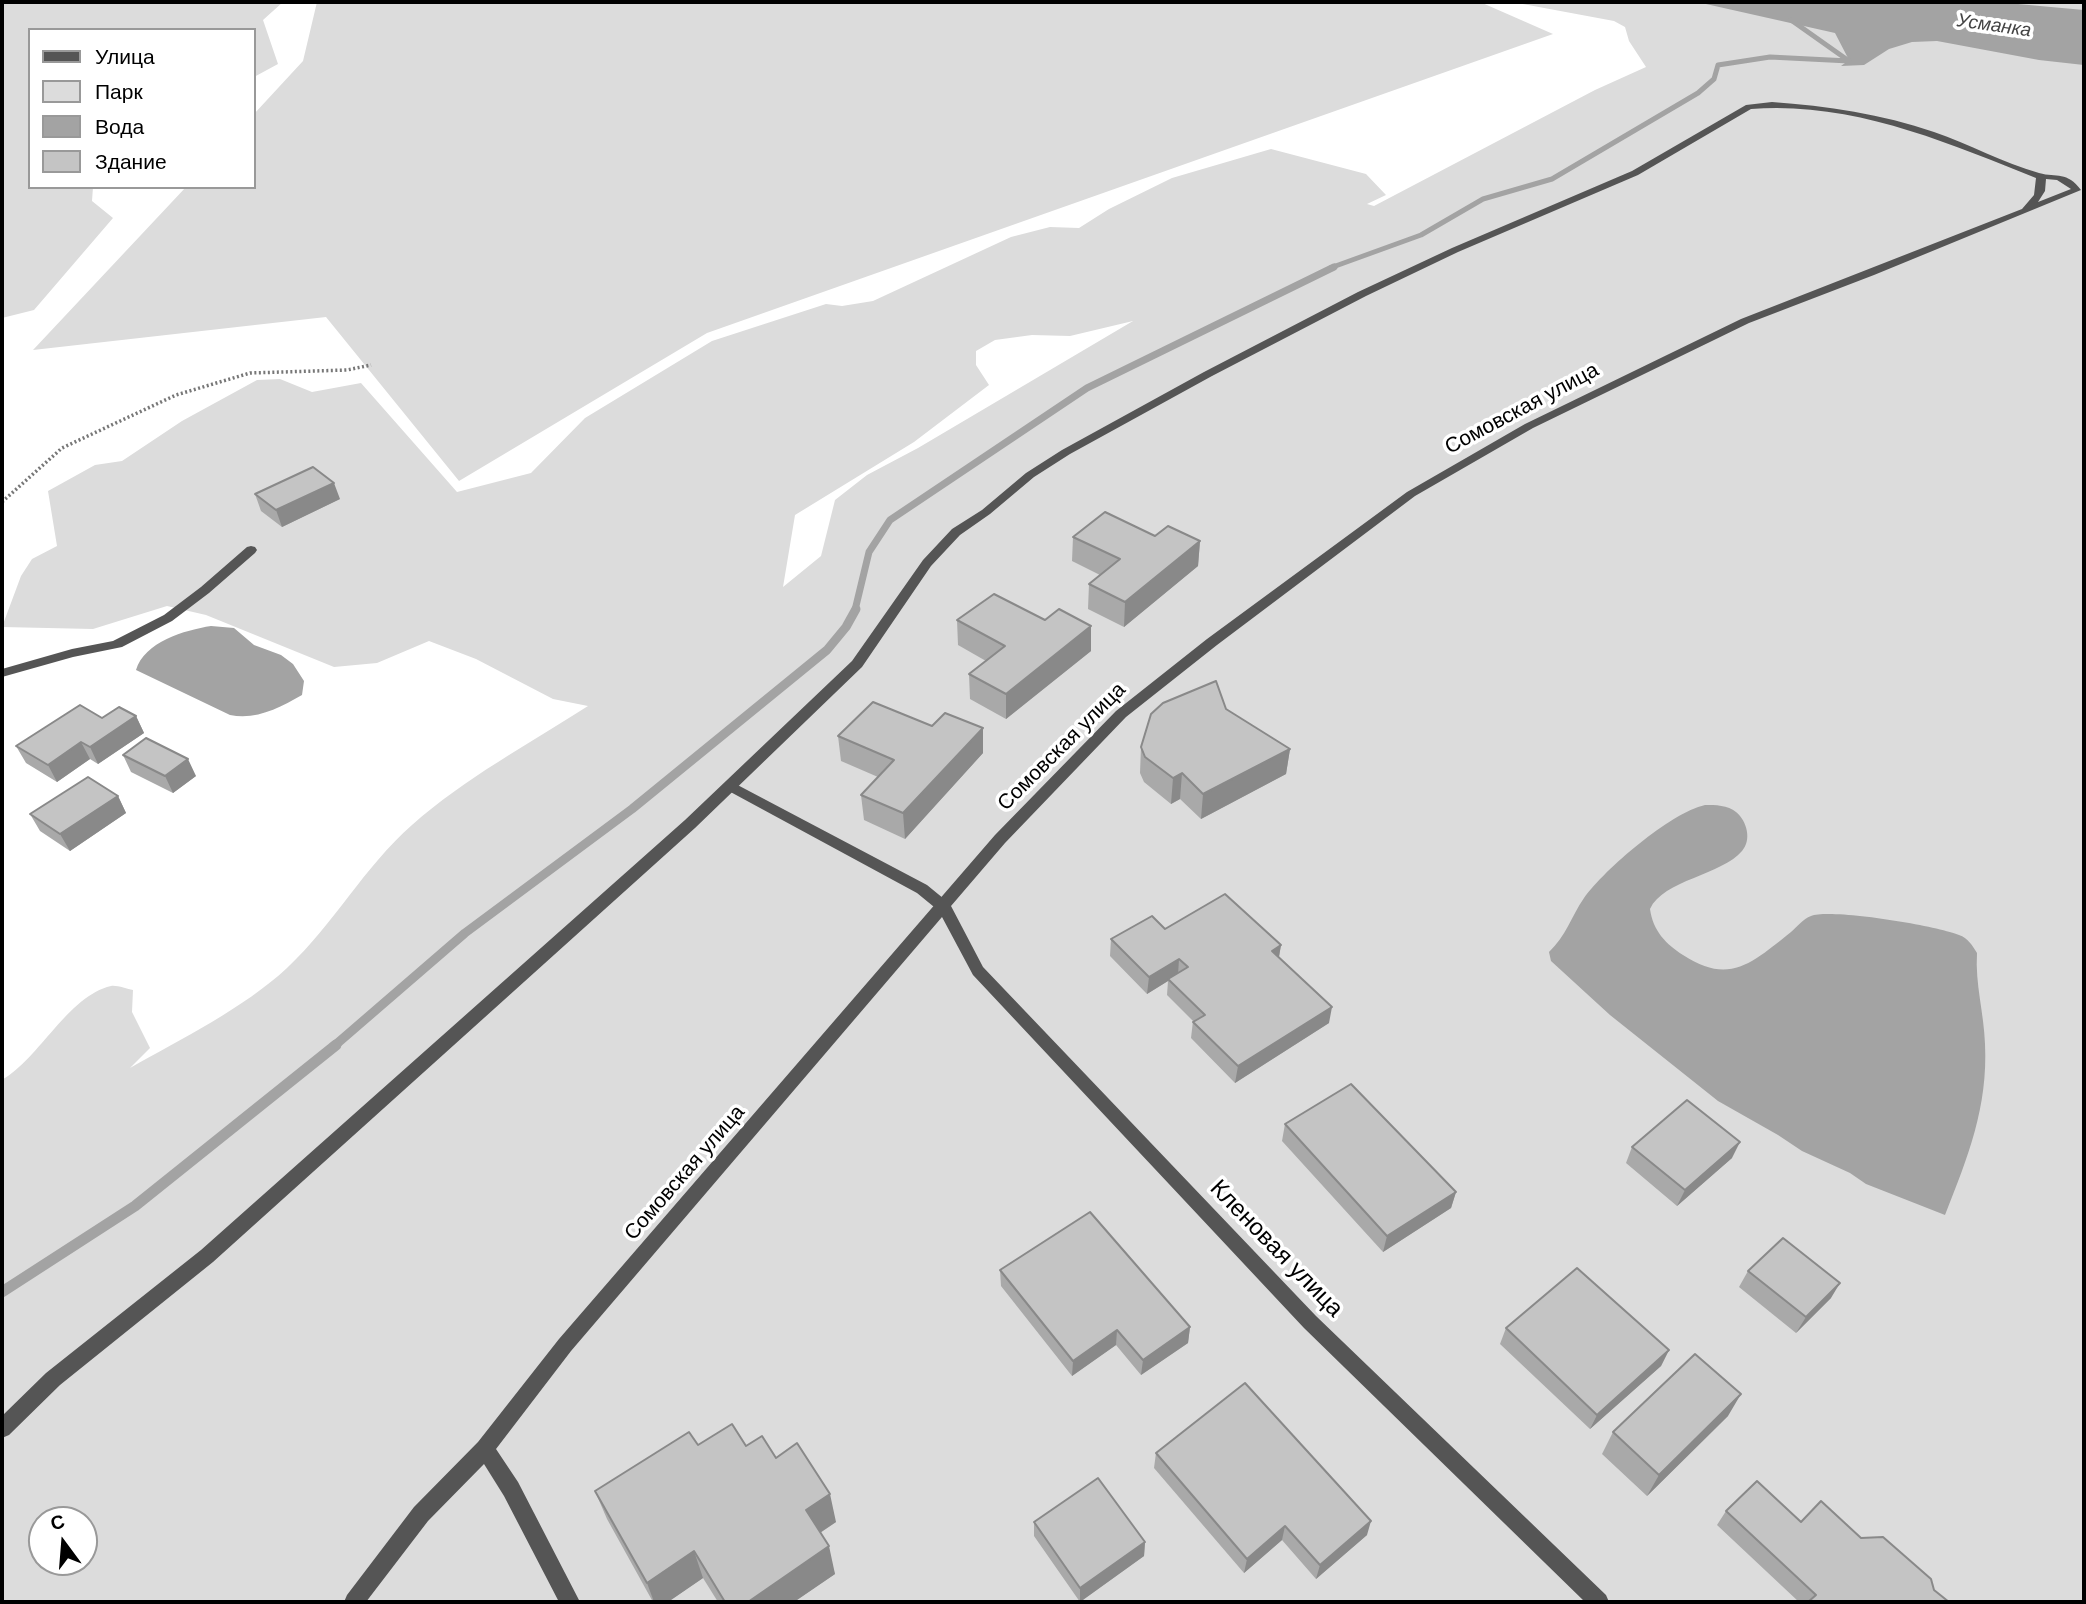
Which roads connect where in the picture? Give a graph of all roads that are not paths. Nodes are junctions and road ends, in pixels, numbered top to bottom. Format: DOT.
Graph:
graph roads {
  1 [pos="2041,177"];
  2 [pos="2026,208"];
  3 [pos="251,550"];
  4 [pos="2,673"];
  5 [pos="730,786"];
  6 [pos="944,907"];
  7 [pos="2,1429"];
  8 [pos="485,1449"];
  9 [pos="354,1602"];
  10 [pos="569,1602"];
  11 [pos="1599,1602"];
  1 -- 2 [label="street"];
  1 -- 2 [label="street, Сомовская улица"];
  1 -- 5 [label="street"];
  2 -- 6 [label="street, Сомовская улица"];
  3 -- 4 [label="street"];
  5 -- 6 [label="street"];
  5 -- 7 [label="street"];
  6 -- 8 [label="street, Сомовская улица"];
  6 -- 11 [label="street, Кленовая улица"];
  8 -- 9 [label="street, Сомовская улица"];
  8 -- 10 [label="street"];
}
